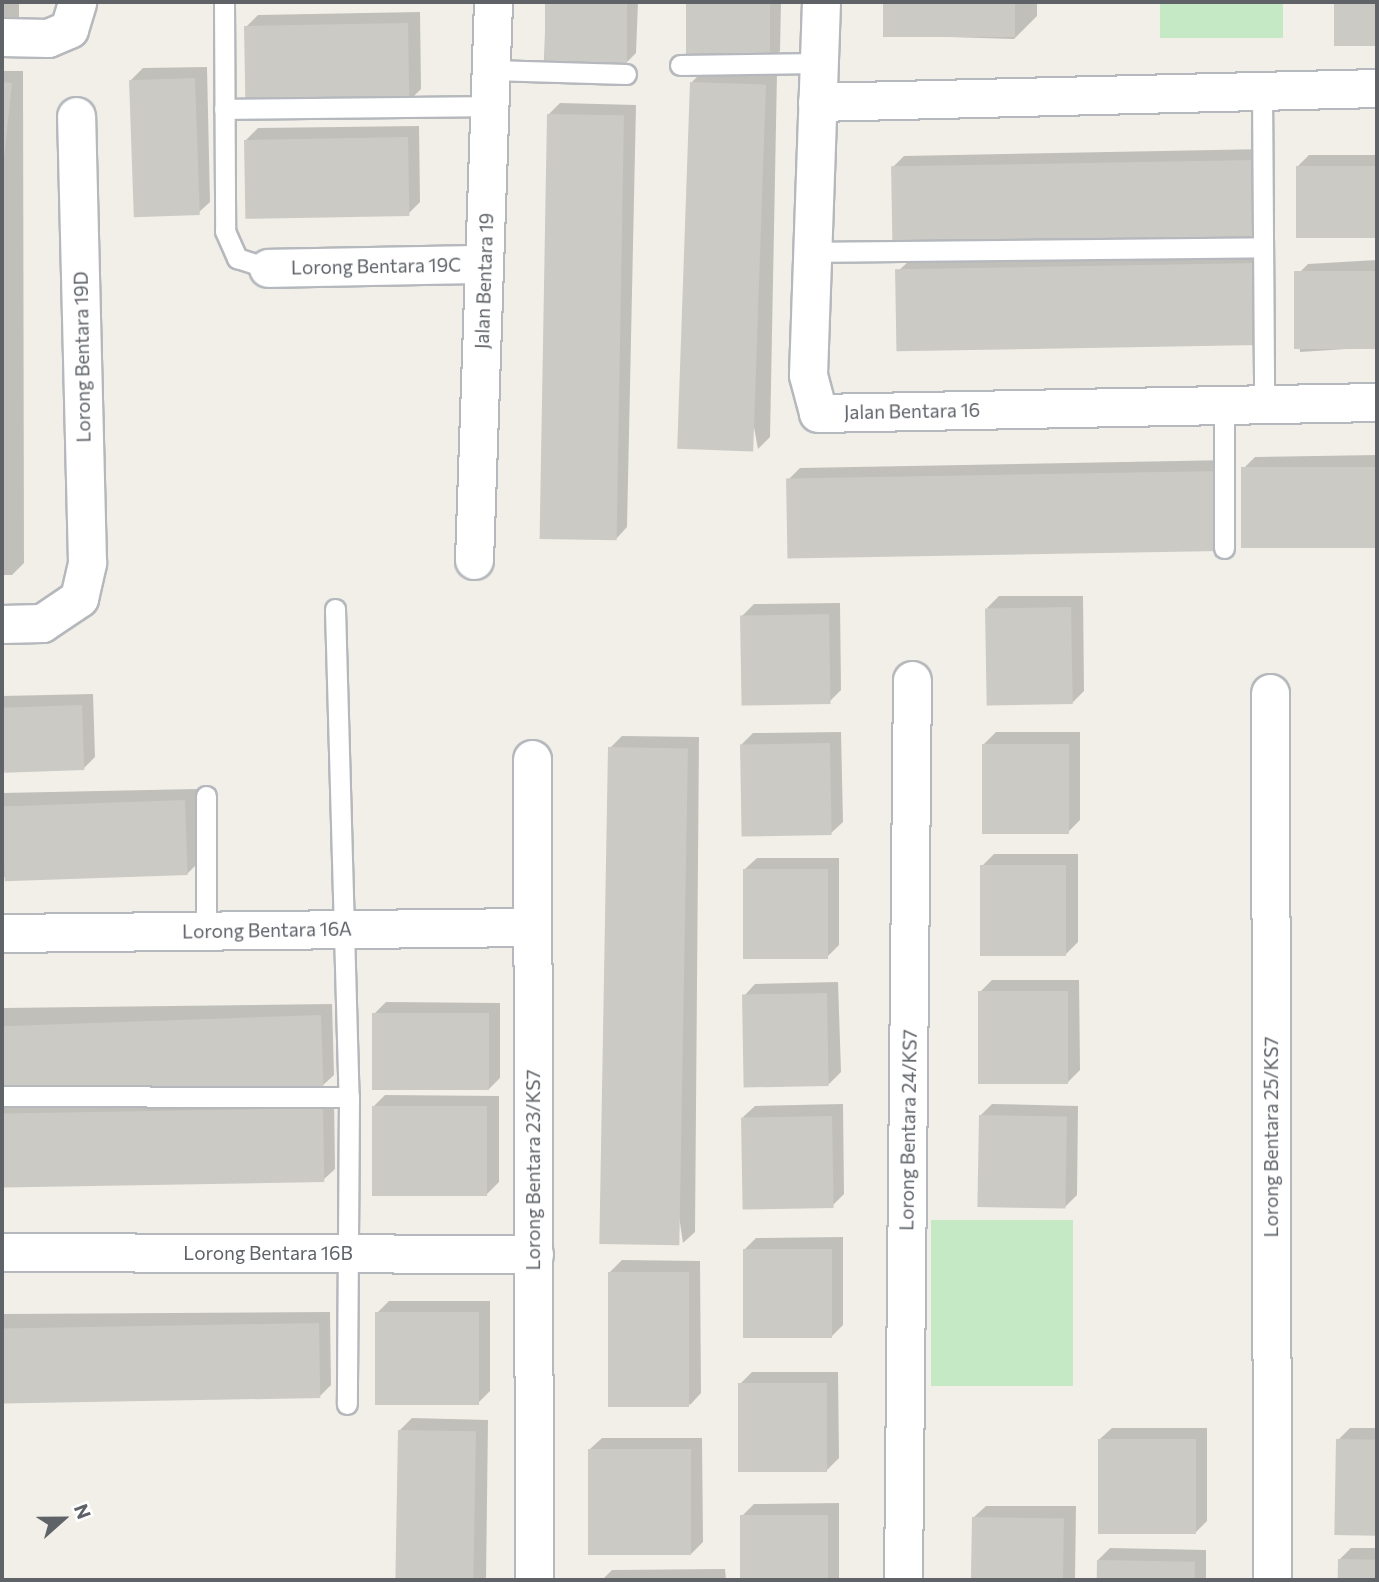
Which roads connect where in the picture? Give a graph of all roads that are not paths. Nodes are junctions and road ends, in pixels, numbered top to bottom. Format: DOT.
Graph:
graph roads {
  1 [pos="77,2"];
  2 [pos="224,2"];
  3 [pos="493,2"];
  4 [pos="821,2"];
  5 [pos="2,37"];
  6 [pos="819,63"];
  7 [pos="680,65"];
  8 [pos="491,70"];
  9 [pos="626,74"];
  10 [pos="1377,88"];
  11 [pos="1262,91"];
  12 [pos="817,102"];
  13 [pos="490,106"];
  14 [pos="224,109"];
  15 [pos="76,116"];
  16 [pos="1262,247"];
  17 [pos="812,252"];
  18 [pos="484,264"];
  19 [pos="268,268"];
  20 [pos="1377,402"];
  21 [pos="1264,404"];
  22 [pos="1224,405"];
  23 [pos="1224,548"];
  24 [pos="474,560"];
  25 [pos="335,610"];
  26 [pos="2,624"];
  27 [pos="912,680"];
  28 [pos="1270,693"];
  29 [pos="532,759"];
  30 [pos="206,796"];
  31 [pos="532,927"];
  32 [pos="344,929"];
  33 [pos="206,930"];
  34 [pos="2,933"];
  35 [pos="2,1096"];
  36 [pos="349,1097"];
  37 [pos="2,1252"];
  38 [pos="349,1253"];
  39 [pos="534,1254"];
  40 [pos="347,1404"];
  41 [pos="534,1580"];
  42 [pos="903,1580"];
  43 [pos="1272,1580"];
  1 -- 5 [label="street"];
  2 -- 14 [label="lane"];
  3 -- 8 [label="street, Jalan Bentara 19"];
  4 -- 6 [label="street, Jalan Bentara 16"];
  6 -- 7 [label="lane"];
  6 -- 12 [label="street, Jalan Bentara 16"];
  8 -- 9 [label="lane"];
  8 -- 13 [label="street, Jalan Bentara 19"];
  10 -- 11 [label="street"];
  11 -- 12 [label="street"];
  11 -- 16 [label="lane"];
  12 -- 17 [label="street, Jalan Bentara 16"];
  13 -- 14 [label="lane"];
  13 -- 18 [label="street, Jalan Bentara 19"];
  14 -- 19 [label="lane"];
  15 -- 26 [label="street, Lorong Bentara 19D"];
  16 -- 17 [label="lane"];
  16 -- 21 [label="lane"];
  17 -- 22 [label="street, Jalan Bentara 16"];
  18 -- 19 [label="street, Lorong Bentara 19C"];
  18 -- 24 [label="street, Jalan Bentara 19"];
  20 -- 21 [label="street, Jalan Bentara 16"];
  21 -- 22 [label="street, Jalan Bentara 16"];
  22 -- 23 [label="lane"];
  25 -- 32 [label="lane"];
  27 -- 42 [label="street, Lorong Bentara 24/KS7"];
  28 -- 43 [label="street, Lorong Bentara 25/KS7"];
  29 -- 31 [label="street, Lorong Bentara 23/KS7"];
  30 -- 33 [label="lane"];
  31 -- 32 [label="street, Lorong Bentara 16A"];
  31 -- 39 [label="street, Lorong Bentara 23/KS7"];
  32 -- 33 [label="street, Lorong Bentara 16A"];
  32 -- 36 [label="lane"];
  33 -- 34 [label="street, Lorong Bentara 16A"];
  35 -- 36 [label="lane"];
  36 -- 38 [label="lane"];
  37 -- 38 [label="street, Lorong Bentara 16B"];
  38 -- 39 [label="street, Lorong Bentara 16B"];
  38 -- 40 [label="lane"];
  39 -- 41 [label="street, Lorong Bentara 23/KS7"];
}
